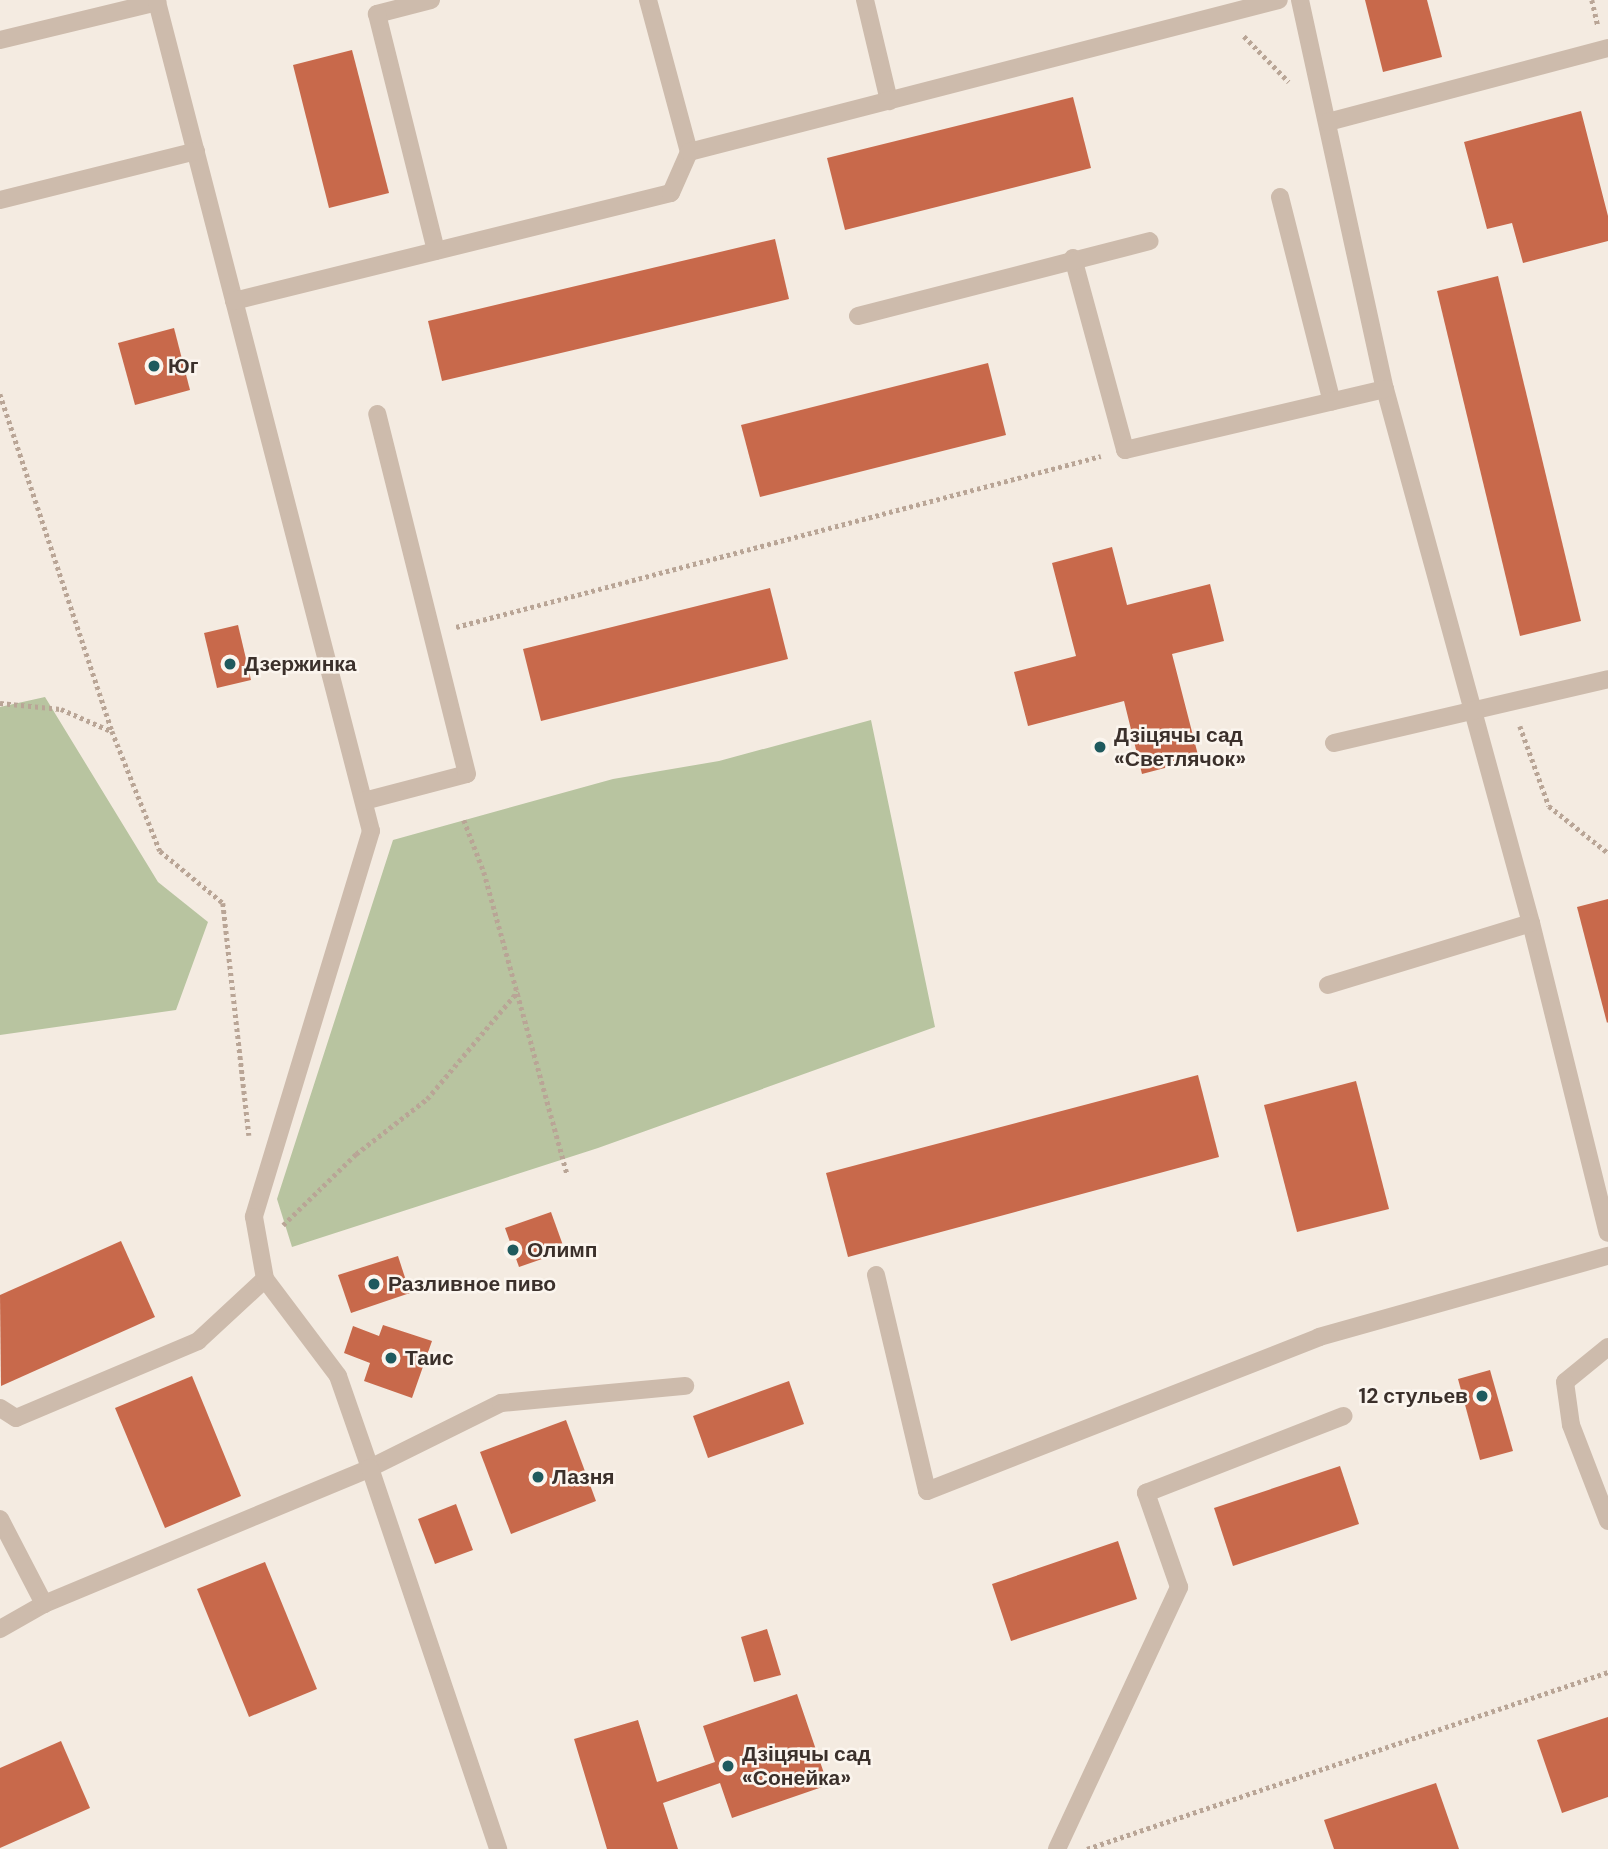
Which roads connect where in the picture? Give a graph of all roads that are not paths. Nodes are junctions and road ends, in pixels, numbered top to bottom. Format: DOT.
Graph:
graph roads {
  1 [pos="431,0"];
  2 [pos="648,0"];
  3 [pos="865,0"];
  4 [pos="1279,0"];
  5 [pos="1300,0"];
  6 [pos="0,40"];
  7 [pos="1608,48"];
  8 [pos="889,101"];
  9 [pos="1328,121"];
  10 [pos="196,151"];
  11 [pos="689,152"];
  12 [pos="1280,197"];
  13 [pos="0,200"];
  14 [pos="1150,242"];
  15 [pos="436,251"];
  16 [pos="1073,258"];
  17 [pos="234,301"];
  18 [pos="858,316"];
  19 [pos="1385,389"];
  20 [pos="1332,402"];
  21 [pos="377,414"];
  22 [pos="1608,679"];
  23 [pos="1470,711"];
  24 [pos="1334,743"];
  25 [pos="364,801"];
  26 [pos="1531,923"];
  27 [pos="1328,985"];
  28 [pos="1608,1233"];
  29 [pos="1608,1256"];
  30 [pos="876,1275"];
  31 [pos="265,1279"];
  32 [pos="1608,1347"];
  33 [pos="685,1386"];
  34 [pos="0,1408"];
  35 [pos="1344,1416"];
  36 [pos="370,1468"];
  37 [pos="0,1519"];
  38 [pos="1608,1521"];
  39 [pos="44,1604"];
  40 [pos="0,1629"];
  41 [pos="498,1849"];
  42 [pos="1057,1849"];
  1 -- 15 [label="street"];
  2 -- 11 [label="street"];
  3 -- 8 [label="street"];
  4 -- 8 [label="street"];
  5 -- 9 [label="street"];
  6 -- 10 [label="street"];
  7 -- 9 [label="street"];
  8 -- 11 [label="street"];
  9 -- 19 [label="street"];
  10 -- 13 [label="street"];
  10 -- 17 [label="street"];
  11 -- 15 [label="street"];
  12 -- 20 [label="street"];
  14 -- 16 [label="street"];
  15 -- 17 [label="street"];
  16 -- 18 [label="street"];
  16 -- 20 [label="street"];
  17 -- 25 [label="street"];
  19 -- 20 [label="street"];
  19 -- 23 [label="street"];
  21 -- 25 [label="street"];
  22 -- 23 [label="street"];
  23 -- 24 [label="street"];
  23 -- 26 [label="street"];
  25 -- 31 [label="street"];
  26 -- 27 [label="street"];
  26 -- 28 [label="street"];
  29 -- 30 [label="street"];
  31 -- 34 [label="street"];
  31 -- 36 [label="street"];
  32 -- 38 [label="street"];
  33 -- 36 [label="street"];
  35 -- 42 [label="street"];
  36 -- 39 [label="street"];
  36 -- 41 [label="street"];
  37 -- 39 [label="street"];
  39 -- 40 [label="street"];
}
